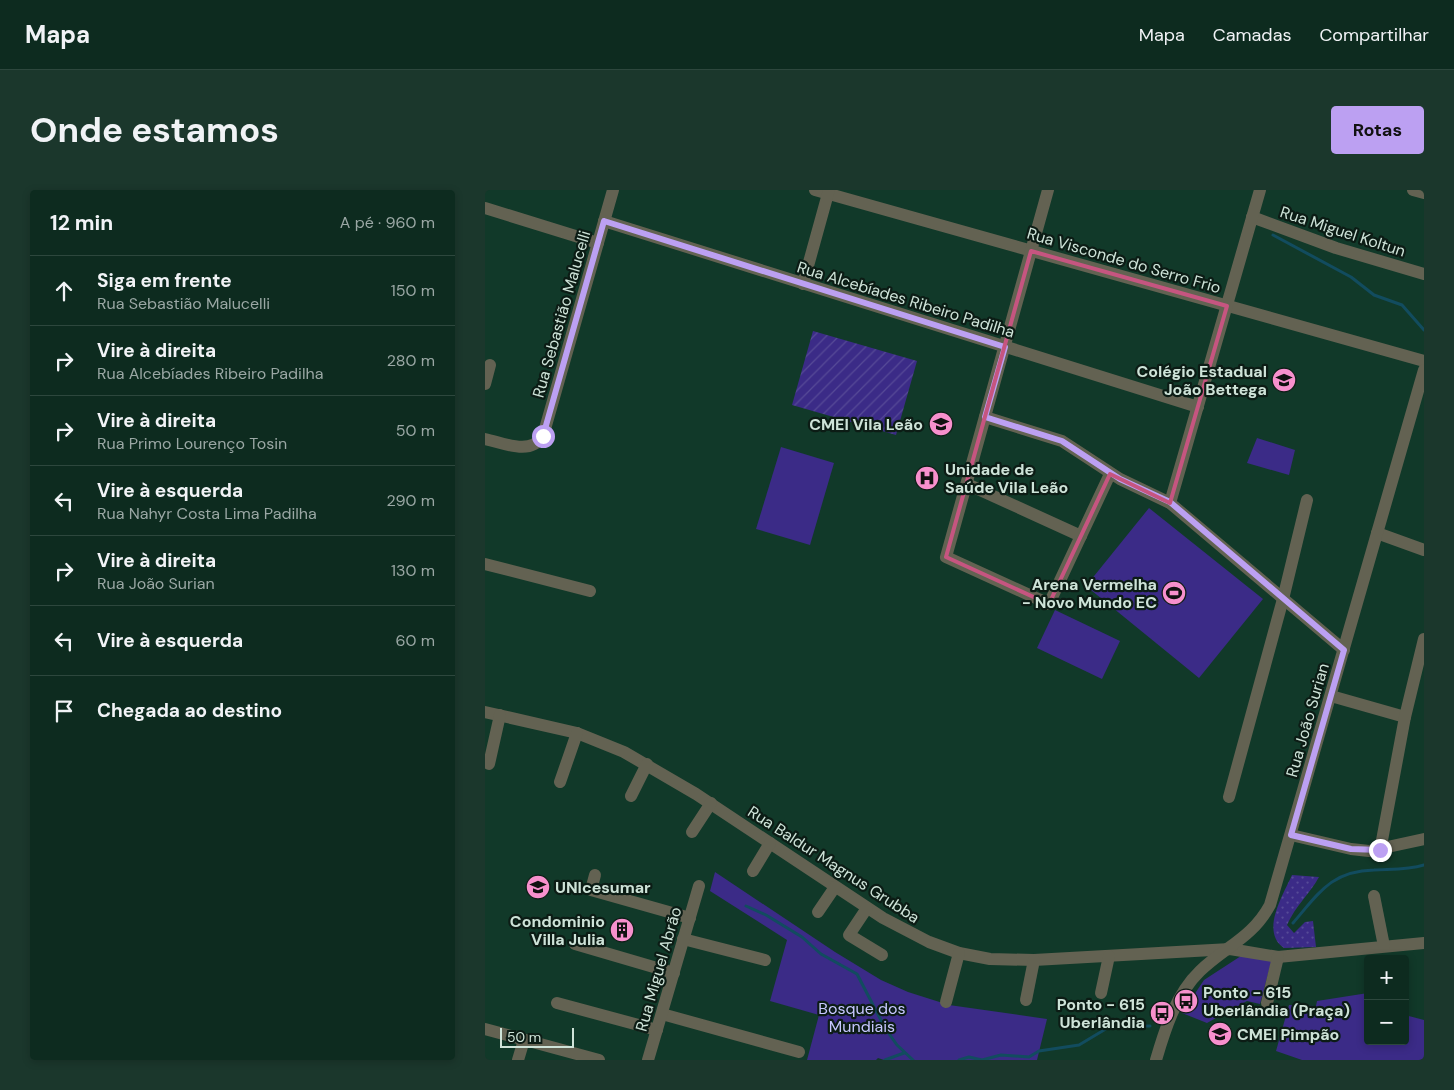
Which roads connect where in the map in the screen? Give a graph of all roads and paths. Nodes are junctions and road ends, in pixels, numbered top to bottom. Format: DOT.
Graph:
graph roads {
  1 [pos="613,190"];
  2 [pos="815,190"];
  3 [pos="1048,190"];
  4 [pos="1260,190"];
  5 [pos="1413,190"];
  6 [pos="829,192"];
  7 [pos="1424,193"];
  8 [pos="485,208"];
  9 [pos="1252,217"];
  10 [pos="604,221"];
  11 [pos="598,243"];
  12 [pos="1031,251"];
  13 [pos="1424,274"];
  14 [pos="803,284"];
  15 [pos="1227,306"];
  16 [pos="1005,347"];
  17 [pos="1424,361"];
  18 [pos="490,365"];
  19 [pos="1423,376"];
  20 [pos="485,384"];
  21 [pos="1198,407"];
  22 [pos="985,417"];
  23 [pos="485,438"];
  24 [pos="1110,474"];
  25 [pos="967,484"];
  26 [pos="1307,500"];
  27 [pos="1170,502"];
  28 [pos="1377,533"];
  29 [pos="1081,536"];
  30 [pos="1424,550"];
  31 [pos="485,564"];
  32 [pos="590,591"];
  33 [pos="1283,599"];
  34 [pos="1423,645"];
  35 [pos="1344,650"];
  36 [pos="1331,696"];
  37 [pos="485,712"];
  38 [pos="500,715"];
  39 [pos="1405,717"];
  40 [pos="577,733"];
  41 [pos="489,764"];
  42 [pos="647,764"];
  43 [pos="560,782"];
  44 [pos="631,796"];
  45 [pos="1229,797"];
  46 [pos="711,803"];
  47 [pos="692,832"];
  48 [pos="1291,835"];
  49 [pos="1424,839"];
  50 [pos="770,843"];
  51 [pos="1380,850"];
  52 [pos="753,871"];
  53 [pos="595,875"];
  54 [pos="699,886"];
  55 [pos="835,887"];
  56 [pos="1375,896"];
  57 [pos="867,908"];
  58 [pos="819,912"];
  59 [pos="690,918"];
  60 [pos="683,939"];
  61 [pos="1424,943"];
  62 [pos="575,944"];
  63 [pos="1384,946"];
  64 [pos="1230,949"];
  65 [pos="959,953"];
  66 [pos="882,955"];
  67 [pos="1109,956"];
  68 [pos="1278,957"];
  69 [pos="765,960"];
  70 [pos="1034,960"];
  71 [pos="674,973"];
  72 [pos="1101,993"];
  73 [pos="1027,1000"];
  74 [pos="945,1002"];
  75 [pos="557,1003"];
  76 [pos="1267,1003"];
  77 [pos="662,1014"];
  78 [pos="485,1029"];
  79 [pos="657,1030"];
  80 [pos="524,1040"];
  81 [pos="799,1052"];
  82 [pos="518,1060"];
  83 [pos="599,1060"];
  84 [pos="649,1060"];
  85 [pos="1156,1060"];
  1 -- 10 [label="street, Rua Sebastião Malucelli"];
  2 -- 6 [label="street, Rua Visconde do Serro Frio"];
  3 -- 12 [label="street"];
  4 -- 9 [label="street"];
  5 -- 7 [label="street"];
  6 -- 12 [label="street, Rua Visconde do Serro Frio"];
  6 -- 14 [label="street"];
  8 -- 11 [label="street"];
  9 -- 13 [label="street, Rua Miguel Koltun"];
  9 -- 15 [label="street"];
  10 -- 11 [label="street, Rua Sebastião Malucelli"];
  10 -- 14 [label="street, Rua Alcebíades Ribeiro Padilha"];
  11 -- 23 [label="street, Rua Sebastião Malucelli"];
  12 -- 15 [label="street, Rua Visconde do Serro Frio"];
  12 -- 16 [label="street"];
  14 -- 16 [label="street, Rua Alcebíades Ribeiro Padilha"];
  15 -- 17 [label="street, Rua Visconde do Serro Frio"];
  15 -- 21 [label="street"];
  16 -- 21 [label="street, Rua Alcebíades Ribeiro Padilha"];
  16 -- 22 [label="street"];
  18 -- 20 [label="street"];
  19 -- 28 [label="street, Rua João Surian"];
  21 -- 27 [label="street"];
  22 -- 24 [label="street"];
  22 -- 25 [label="street"];
  24 -- 27 [label="street"];
  24 -- 29 [label="street"];
  25 -- 29 [label="street"];
  25 -- 29 [label="street"];
  26 -- 33 [label="street"];
  27 -- 33 [label="street"];
  28 -- 30 [label="street"];
  28 -- 35 [label="street, Rua João Surian"];
  31 -- 32 [label="street"];
  33 -- 35 [label="street"];
  33 -- 45 [label="street"];
  34 -- 39 [label="street"];
  35 -- 36 [label="street, Rua João Surian"];
  36 -- 39 [label="street"];
  36 -- 48 [label="street, Rua João Surian"];
  37 -- 38 [label="street, Rua Baldur Magnus Grubba"];
  38 -- 40 [label="street, Rua Baldur Magnus Grubba"];
  38 -- 41 [label="street"];
  39 -- 51 [label="street"];
  40 -- 42 [label="street, Rua Baldur Magnus Grubba"];
  40 -- 43 [label="street"];
  42 -- 44 [label="street"];
  42 -- 46 [label="street, Rua Baldur Magnus Grubba"];
  46 -- 47 [label="street"];
  46 -- 50 [label="street, Rua Baldur Magnus Grubba"];
  48 -- 51 [label="street"];
  48 -- 64 [label="street, Rua João Surian"];
  49 -- 51 [label="street"];
  50 -- 52 [label="street"];
  50 -- 55 [label="street, Rua Baldur Magnus Grubba"];
  53 -- 59 [label="street"];
  54 -- 59 [label="street, Rua Miguel Abrão"];
  55 -- 57 [label="street, Rua Baldur Magnus Grubba"];
  55 -- 58 [label="street"];
  56 -- 63 [label="street"];
  57 -- 65 [label="street, Rua Baldur Magnus Grubba"];
  57 -- 66 [label="street"];
  59 -- 60 [label="street, Rua Miguel Abrão"];
  60 -- 69 [label="street"];
  60 -- 71 [label="street, Rua Miguel Abrão"];
  61 -- 63 [label="street, Rua Baldur Magnus Grubba"];
  62 -- 71 [label="street"];
  63 -- 68 [label="street, Rua Baldur Magnus Grubba"];
  64 -- 67 [label="street, Rua Baldur Magnus Grubba"];
  64 -- 68 [label="street, Rua Baldur Magnus Grubba"];
  64 -- 85 [label="street, Rua João Surian"];
  65 -- 70 [label="street, Rua Baldur Magnus Grubba"];
  65 -- 74 [label="street"];
  67 -- 70 [label="street, Rua Baldur Magnus Grubba"];
  67 -- 72 [label="street"];
  68 -- 76 [label="street"];
  70 -- 73 [label="street"];
  71 -- 77 [label="street, Rua Miguel Abrão"];
  75 -- 79 [label="street"];
  77 -- 79 [label="street, Rua Miguel Abrão"];
  77 -- 81 [label="street"];
  78 -- 80 [label="street"];
  79 -- 84 [label="street, Rua Miguel Abrão"];
  80 -- 82 [label="street"];
  80 -- 83 [label="street"];
}
